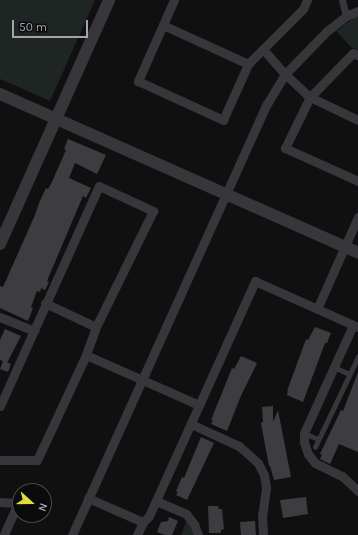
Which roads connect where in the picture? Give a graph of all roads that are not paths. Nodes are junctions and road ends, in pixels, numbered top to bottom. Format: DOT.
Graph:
graph roads {
  1 [pos="109,0"];
  2 [pos="174,0"];
  3 [pos="307,0"];
  4 [pos="342,0"];
  5 [pos="358,11"];
  6 [pos="346,16"];
  7 [pos="163,26"];
  8 [pos="263,49"];
  9 [pos="358,55"];
  10 [pos="248,64"];
  11 [pos="285,74"];
  12 [pos="0,94"];
  13 [pos="310,98"];
  14 [pos="56,119"];
  15 [pos="358,120"];
  16 [pos="358,181"];
  17 [pos="226,195"];
  18 [pos="358,217"];
  19 [pos="0,244"];
  20 [pos="344,248"];
  21 [pos="358,253"];
  22 [pos="45,303"];
  23 [pos="317,309"];
  24 [pos="0,317"];
  25 [pos="356,326"];
  26 [pos="96,327"];
  27 [pos="34,331"];
  28 [pos="86,355"];
  29 [pos="358,357"];
  30 [pos="334,367"];
  31 [pos="350,374"];
  32 [pos="142,381"];
  33 [pos="199,405"];
  34 [pos="0,406"];
  35 [pos="191,424"];
  36 [pos="304,433"];
  37 [pos="318,439"];
  38 [pos="315,447"];
  39 [pos="0,460"];
  40 [pos="358,491"];
  41 [pos="88,498"];
  42 [pos="156,501"];
  43 [pos="0,502"];
  44 [pos="143,522"];
  45 [pos="4,535"];
  46 [pos="72,535"];
  47 [pos="137,535"];
  48 [pos="198,535"];
  49 [pos="263,535"];
  1 -- 14 [label="street"];
  2 -- 7 [label="street"];
  3 -- 8 [label="street"];
  4 -- 6 [label="street"];
  5 -- 6 [label="street"];
  6 -- 11 [label="street"];
  7 -- 10 [label="street"];
  7 -- 10 [label="street"];
  8 -- 10 [label="street"];
  8 -- 11 [label="street"];
  9 -- 13 [label="street"];
  11 -- 13 [label="street"];
  11 -- 17 [label="street"];
  12 -- 14 [label="street"];
  13 -- 15 [label="street"];
  13 -- 16 [label="street"];
  14 -- 17 [label="street"];
  14 -- 19 [label="street"];
  17 -- 20 [label="street"];
  17 -- 32 [label="street"];
  18 -- 20 [label="street"];
  20 -- 21 [label="street"];
  20 -- 23 [label="street"];
  22 -- 26 [label="street"];
  22 -- 26 [label="street"];
  22 -- 27 [label="street"];
  23 -- 25 [label="street"];
  23 -- 33 [label="street"];
  24 -- 27 [label="street"];
  25 -- 30 [label="street"];
  26 -- 28 [label="street"];
  27 -- 34 [label="street"];
  28 -- 32 [label="street"];
  28 -- 39 [label="street"];
  29 -- 31 [label="lane"];
  30 -- 31 [label="lane"];
  30 -- 36 [label="street"];
  31 -- 37 [label="lane"];
  32 -- 33 [label="street"];
  32 -- 41 [label="street"];
  33 -- 35 [label="street"];
  35 -- 42 [label="street"];
  35 -- 49 [label="street"];
  36 -- 37 [label="lane"];
  36 -- 40 [label="street"];
  37 -- 38 [label="lane"];
  41 -- 44 [label="street"];
  41 -- 46 [label="street"];
  42 -- 44 [label="street"];
  42 -- 48 [label="street"];
  43 -- 45 [label="street"];
  44 -- 47 [label="street"];
}
